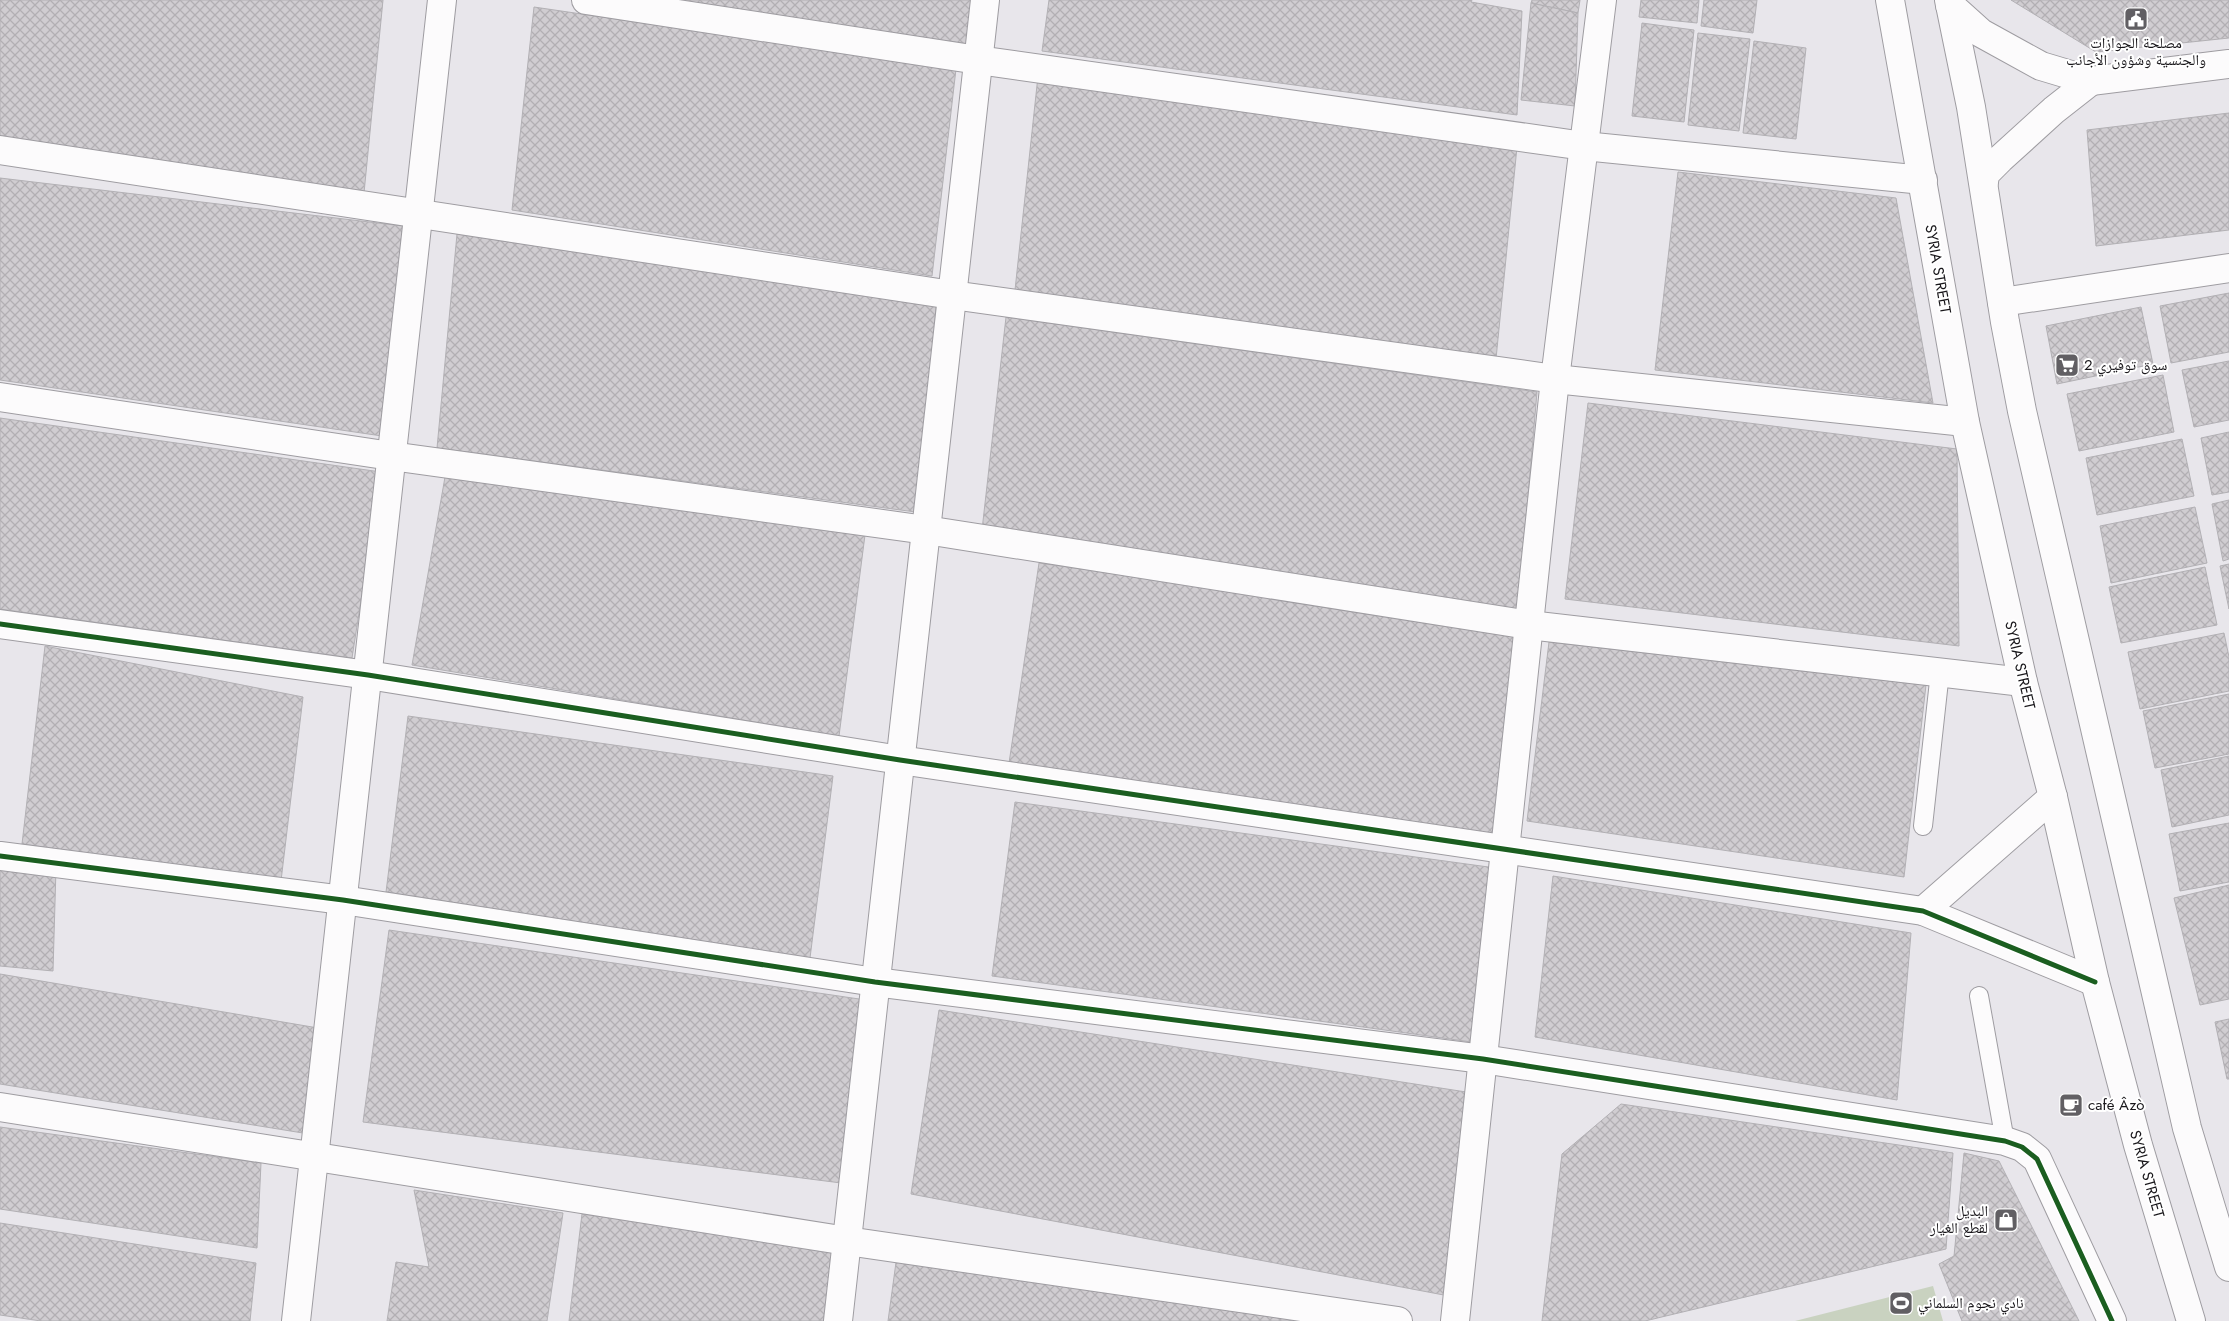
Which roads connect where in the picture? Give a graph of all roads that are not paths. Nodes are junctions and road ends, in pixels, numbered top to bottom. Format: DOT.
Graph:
graph roads {
  1 [pos="442,0"];
  2 [pos="586,0"];
  3 [pos="985,0"];
  4 [pos="1602,0"];
  5 [pos="1890,0"];
  6 [pos="1950,2"];
  7 [pos="978,60"];
  8 [pos="2229,64"];
  9 [pos="2091,81"];
  10 [pos="1584,146"];
  11 [pos="0,150"];
  12 [pos="1923,180"];
  13 [pos="1984,182"];
  14 [pos="419,215"];
  15 [pos="2229,268"];
  16 [pos="952,295"];
  17 [pos="2002,302"];
  18 [pos="1555,379"];
  19 [pos="0,397"];
  20 [pos="1965,422"];
  21 [pos="392,456"];
  22 [pos="926,530"];
  23 [pos="0,624"];
  24 [pos="1529,625"];
  25 [pos="1940,672"];
  26 [pos="368,675"];
  27 [pos="2023,682"];
  28 [pos="900,760"];
  29 [pos="2053,797"];
  30 [pos="1923,826"];
  31 [pos="1505,848"];
  32 [pos="0,856"];
  33 [pos="343,900"];
  34 [pos="1923,911"];
  35 [pos="875,982"];
  36 [pos="2095,982"];
  37 [pos="1979,996"];
  38 [pos="1483,1059"];
  39 [pos="0,1107"];
  40 [pos="2005,1141"];
  41 [pos="314,1155"];
  42 [pos="847,1241"];
  43 [pos="2229,1267"];
  44 [pos="296,1321"];
  45 [pos="838,1321"];
  46 [pos="1398,1321"];
  47 [pos="1455,1321"];
  48 [pos="2112,1321"];
  49 [pos="2191,1321"];
  1 -- 14 [label="street"];
  2 -- 7 [label="street"];
  3 -- 7 [label="street"];
  4 -- 10 [label="street"];
  5 -- 12 [label="street, SYRIA STREET"];
  6 -- 9 [label="street"];
  6 -- 13 [label="street"];
  7 -- 10 [label="street"];
  7 -- 16 [label="street"];
  8 -- 9 [label="street"];
  9 -- 13 [label="street"];
  10 -- 12 [label="street"];
  10 -- 18 [label="street"];
  11 -- 14 [label="street"];
  12 -- 20 [label="street, SYRIA STREET"];
  13 -- 17 [label="street"];
  14 -- 16 [label="street"];
  14 -- 21 [label="street"];
  15 -- 17 [label="street"];
  16 -- 18 [label="street"];
  16 -- 22 [label="street"];
  17 -- 43 [label="street"];
  18 -- 20 [label="street"];
  18 -- 24 [label="street"];
  19 -- 21 [label="street"];
  20 -- 27 [label="street, SYRIA STREET"];
  21 -- 22 [label="street"];
  21 -- 26 [label="street"];
  22 -- 24 [label="street"];
  22 -- 28 [label="street"];
  23 -- 26 [label="street"];
  24 -- 25 [label="street"];
  24 -- 31 [label="street"];
  25 -- 27 [label="street"];
  25 -- 30 [label="lane"];
  26 -- 28 [label="street"];
  26 -- 33 [label="street"];
  27 -- 29 [label="street, SYRIA STREET"];
  28 -- 31 [label="street"];
  28 -- 35 [label="street"];
  29 -- 34 [label="street"];
  29 -- 36 [label="street, SYRIA STREET"];
  31 -- 34 [label="street"];
  31 -- 38 [label="street"];
  32 -- 33 [label="street"];
  33 -- 35 [label="street"];
  33 -- 41 [label="street"];
  34 -- 36 [label="street"];
  35 -- 38 [label="street"];
  35 -- 42 [label="street"];
  36 -- 49 [label="street, SYRIA STREET"];
  37 -- 40 [label="lane"];
  38 -- 40 [label="street"];
  38 -- 47 [label="street"];
  39 -- 41 [label="street"];
  40 -- 48 [label="street"];
  41 -- 42 [label="street"];
  41 -- 44 [label="street"];
  42 -- 45 [label="street"];
  42 -- 46 [label="street"];
}
